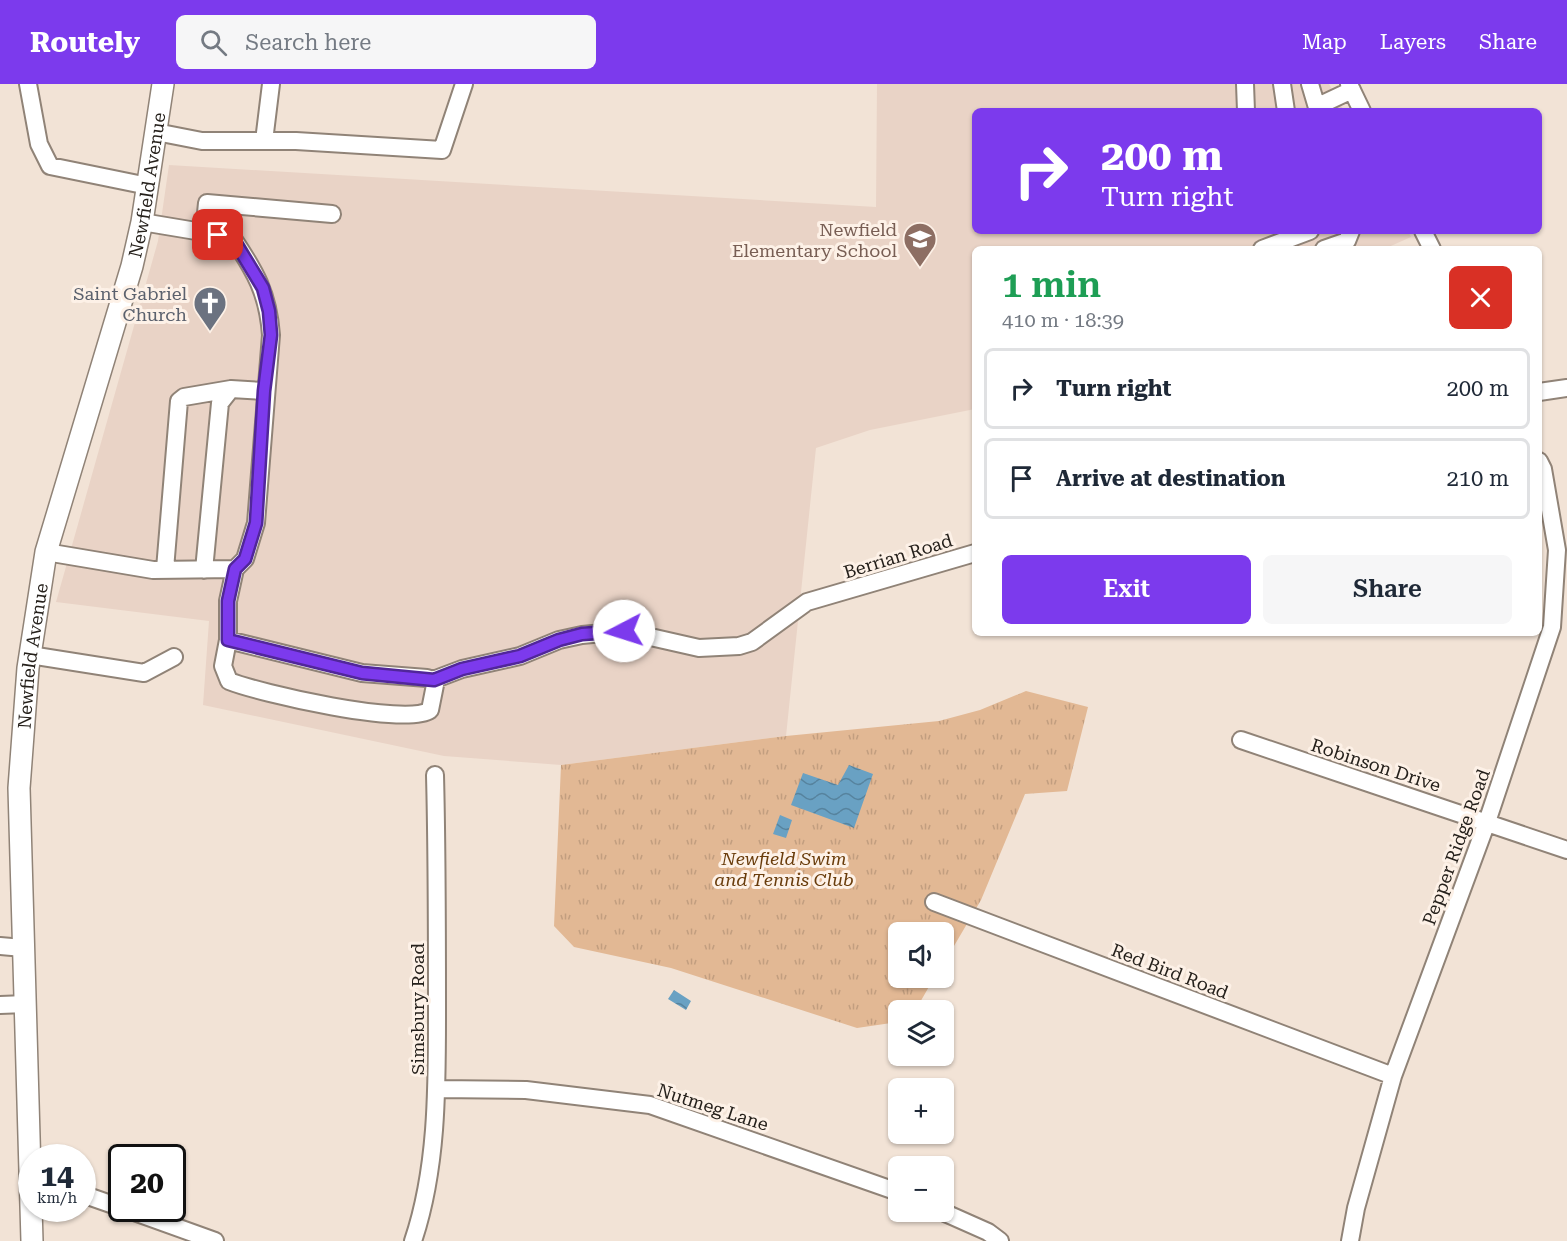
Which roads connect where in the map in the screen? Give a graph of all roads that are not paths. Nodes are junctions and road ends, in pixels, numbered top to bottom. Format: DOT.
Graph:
graph roads {
  1 [pos="28,84"];
  2 [pos="163,84"];
  3 [pos="271,84"];
  4 [pos="464,84"];
  5 [pos="1245,84"];
  6 [pos="1282,84"];
  7 [pos="1310,84"];
  8 [pos="1350,87"];
  9 [pos="1246,108"];
  10 [pos="1286,108"];
  11 [pos="1318,108"];
  12 [pos="1319,108"];
  13 [pos="1360,108"];
  14 [pos="156,132"];
  15 [pos="264,141"];
  16 [pos="148,186"];
  17 [pos="332,214"];
  18 [pos="142,222"];
  19 [pos="204,233"];
  20 [pos="1302,234"];
  21 [pos="1350,234"];
  22 [pos="1270,246"];
  23 [pos="1333,246"];
  24 [pos="1567,388"];
  25 [pos="231,389"];
  26 [pos="264,391"];
  27 [pos="1542,392"];
  28 [pos="1542,467"];
  29 [pos="46,552"];
  30 [pos="972,555"];
  31 [pos="165,569"];
  32 [pos="235,569"];
  33 [pos="204,570"];
  34 [pos="228,640"];
  35 [pos="30,655"];
  36 [pos="174,657"];
  37 [pos="434,680"];
  38 [pos="1241,740"];
  39 [pos="435,775"];
  40 [pos="1487,822"];
  41 [pos="1567,850"];
  42 [pos="934,902"];
  43 [pos="0,946"];
  44 [pos="23,948"];
  45 [pos="26,1004"];
  46 [pos="0,1005"];
  47 [pos="1393,1076"];
  48 [pos="436,1089"];
  49 [pos="29,1144"];
  50 [pos="888,1188"];
  51 [pos="954,1217"];
  52 [pos="31,1222"];
  53 [pos="163,1222"];
  54 [pos="32,1241"];
  55 [pos="215,1241"];
  56 [pos="413,1241"];
  57 [pos="1000,1241"];
  58 [pos="1350,1241"];
  1 -- 16 [label="street"];
  2 -- 14 [label="main road, Newfield Avenue"];
  3 -- 15 [label="street"];
  4 -- 15 [label="street"];
  5 -- 9 [label="street"];
  6 -- 10 [label="street"];
  7 -- 11 [label="street"];
  8 -- 12 [label="street"];
  8 -- 13 [label="street"];
  14 -- 15 [label="street"];
  14 -- 16 [label="main road, Newfield Avenue"];
  16 -- 18 [label="main road, Newfield Avenue"];
  17 -- 19 [label="street"];
  18 -- 19 [label="street"];
  18 -- 29 [label="main road, Newfield Avenue"];
  19 -- 26 [label="street"];
  20 -- 22 [label="street"];
  21 -- 23 [label="street"];
  24 -- 27 [label="street"];
  25 -- 26 [label="street"];
  25 -- 31 [label="street"];
  25 -- 33 [label="street"];
  26 -- 32 [label="street"];
  28 -- 40 [label="street, Pepper Ridge Road"];
  29 -- 31 [label="street"];
  29 -- 35 [label="main road, Newfield Avenue"];
  30 -- 37 [label="street, Berrian Road"];
  31 -- 33 [label="street"];
  32 -- 33 [label="street"];
  32 -- 34 [label="street"];
  34 -- 37 [label="street"];
  34 -- 37 [label="street"];
  35 -- 36 [label="street"];
  35 -- 44 [label="main road, Newfield Avenue"];
  38 -- 40 [label="street, Robinson Drive"];
  39 -- 48 [label="street, Simsbury Road"];
  40 -- 41 [label="street, Robinson Drive"];
  40 -- 47 [label="street, Pepper Ridge Road"];
  42 -- 47 [label="street, Red Bird Road"];
  43 -- 44 [label="street"];
  44 -- 45 [label="main road, Newfield Avenue"];
  45 -- 46 [label="street"];
  45 -- 49 [label="main road, Newfield Avenue"];
  47 -- 58 [label="street, Pepper Ridge Road"];
  48 -- 50 [label="street, Nutmeg Lane"];
  48 -- 56 [label="street, Simsbury Road"];
  51 -- 57 [label="street"];
  52 -- 54 [label="main road, Newfield Avenue"];
  53 -- 55 [label="street"];
}
